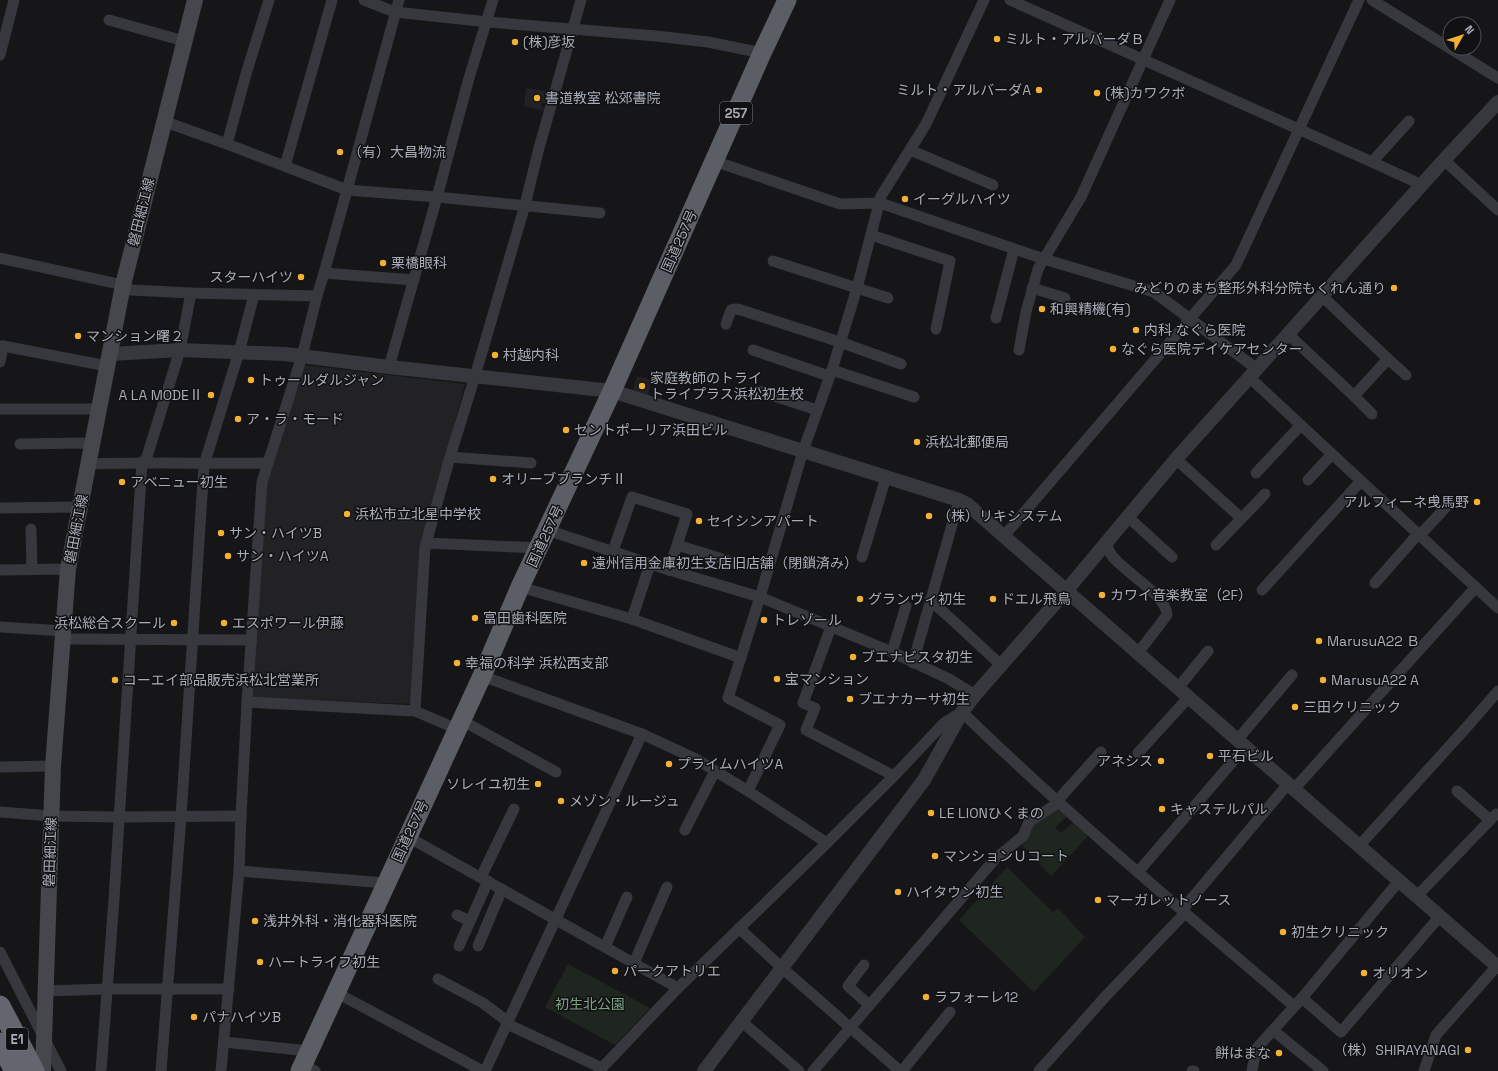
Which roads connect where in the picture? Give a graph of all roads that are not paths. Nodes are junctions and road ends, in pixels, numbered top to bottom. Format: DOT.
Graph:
graph roads {
  1 [pos="14,0"];
  2 [pos="195,0"];
  3 [pos="269,0"];
  4 [pos="332,0"];
  5 [pos="364,0"];
  6 [pos="398,0"];
  7 [pos="494,0"];
  8 [pos="581,0"];
  9 [pos="787,0"];
  10 [pos="984,0"];
  11 [pos="1010,0"];
  12 [pos="1170,0"];
  13 [pos="1358,0"];
  14 [pos="1372,0"];
  15 [pos="395,12"];
  16 [pos="109,20"];
  17 [pos="488,22"];
  18 [pos="573,29"];
  19 [pos="2,34"];
  20 [pos="184,41"];
  21 [pos="762,53"];
  22 [pos="0,55"];
  23 [pos="1142,59"];
  24 [pos="1498,78"];
  25 [pos="1498,102"];
  26 [pos="163,121"];
  27 [pos="1409,121"];
  28 [pos="1298,129"];
  29 [pos="227,144"];
  30 [pos="910,150"];
  31 [pos="1444,160"];
  32 [pos="714,161"];
  33 [pos="1372,162"];
  34 [pos="285,166"];
  35 [pos="993,185"];
  36 [pos="1422,185"];
  37 [pos="348,190"];
  38 [pos="437,197"];
  39 [pos="880,203"];
  40 [pos="525,205"];
  41 [pos="1498,210"];
  42 [pos="600,213"];
  43 [pos="871,235"];
  44 [pos="1014,249"];
  45 [pos="0,258"];
  46 [pos="1044,260"];
  47 [pos="773,261"];
  48 [pos="324,273"];
  49 [pos="414,280"];
  50 [pos="122,285"];
  51 [pos="857,288"];
  52 [pos="1032,288"];
  53 [pos="192,293"];
  54 [pos="254,295"];
  55 [pos="317,296"];
  56 [pos="1322,296"];
  57 [pos="888,298"];
  58 [pos="1065,298"];
  59 [pos="996,318"];
  60 [pos="1190,318"];
  61 [pos="726,324"];
  62 [pos="936,329"];
  63 [pos="1288,334"];
  64 [pos="840,342"];
  65 [pos="1,346"];
  66 [pos="180,350"];
  67 [pos="753,350"];
  68 [pos="1019,350"];
  69 [pos="239,352"];
  70 [pos="302,356"];
  71 [pos="1388,359"];
  72 [pos="109,360"];
  73 [pos="0,362"];
  74 [pos="901,364"];
  75 [pos="388,367"];
  76 [pos="830,373"];
  77 [pos="1253,373"];
  78 [pos="1406,375"];
  79 [pos="475,376"];
  80 [pos="612,391"];
  81 [pos="759,392"];
  82 [pos="1354,396"];
  83 [pos="914,397"];
  84 [pos="0,409"];
  85 [pos="99,409"];
  86 [pos="817,410"];
  87 [pos="1372,414"];
  88 [pos="1301,425"];
  89 [pos="20,444"];
  90 [pos="92,445"];
  91 [pos="803,451"];
  92 [pos="1332,454"];
  93 [pos="450,457"];
  94 [pos="1176,459"];
  95 [pos="144,463"];
  96 [pos="267,463"];
  97 [pos="531,463"];
  98 [pos="88,464"];
  99 [pos="204,464"];
  100 [pos="1256,473"];
  101 [pos="886,477"];
  102 [pos="1308,480"];
  103 [pos="1361,481"];
  104 [pos="1265,494"];
  105 [pos="959,500"];
  106 [pos="80,507"];
  107 [pos="1446,507"];
  108 [pos="0,508"];
  109 [pos="1128,517"];
  110 [pos="1241,518"];
  111 [pos="31,529"];
  112 [pos="547,530"];
  113 [pos="1419,534"];
  114 [pos="1004,536"];
  115 [pos="426,543"];
  116 [pos="1106,543"];
  117 [pos="677,545"];
  118 [pos="1216,545"];
  119 [pos="540,548"];
  120 [pos="613,551"];
  121 [pos="862,557"];
  122 [pos="1172,557"];
  123 [pos="732,562"];
  124 [pos="650,564"];
  125 [pos="32,569"];
  126 [pos="68,569"];
  127 [pos="0,570"];
  128 [pos="669,570"];
  129 [pos="1375,583"];
  130 [pos="520,587"];
  131 [pos="1476,587"];
  132 [pos="1262,590"];
  133 [pos="1066,592"];
  134 [pos="760,598"];
  135 [pos="930,600"];
  136 [pos="906,606"];
  137 [pos="1498,608"];
  138 [pos="632,619"];
  139 [pos="0,627"];
  140 [pos="831,627"];
  141 [pos="63,635"];
  142 [pos="192,638"];
  143 [pos="131,640"];
  144 [pos="251,640"];
  145 [pos="1208,650"];
  146 [pos="892,652"];
  147 [pos="1138,653"];
  148 [pos="740,658"];
  149 [pos="913,663"];
  150 [pos="1002,666"];
  151 [pos="1292,675"];
  152 [pos="482,676"];
  153 [pos="1498,691"];
  154 [pos="1184,692"];
  155 [pos="975,695"];
  156 [pos="247,702"];
  157 [pos="415,711"];
  158 [pos="962,712"];
  159 [pos="459,724"];
  160 [pos="642,734"];
  161 [pos="1242,743"];
  162 [pos="1101,752"];
  163 [pos="1138,753"];
  164 [pos="53,766"];
  165 [pos="0,767"];
  166 [pos="715,771"];
  167 [pos="556,772"];
  168 [pos="894,776"];
  169 [pos="1291,786"];
  170 [pos="748,791"];
  171 [pos="1457,791"];
  172 [pos="1058,802"];
  173 [pos="514,809"];
  174 [pos="0,812"];
  175 [pos="51,816"];
  176 [pos="241,816"];
  177 [pos="120,817"];
  178 [pos="181,817"];
  179 [pos="685,830"];
  180 [pos="408,837"];
  181 [pos="827,843"];
  182 [pos="1359,846"];
  183 [pos="239,871"];
  184 [pos="1138,872"];
  185 [pos="485,879"];
  186 [pos="1399,881"];
  187 [pos="386,884"];
  188 [pos="667,887"];
  189 [pos="502,889"];
  190 [pos="1417,896"];
  191 [pos="627,897"];
  192 [pos="1183,912"];
  193 [pos="457,915"];
  194 [pos="1440,916"];
  195 [pos="556,919"];
  196 [pos="470,921"];
  197 [pos="739,928"];
  198 [pos="459,946"];
  199 [pos="478,946"];
  200 [pos="605,947"];
  201 [pos="0,952"];
  202 [pos="634,963"];
  203 [pos="864,965"];
  204 [pos="781,967"];
  205 [pos="1498,967"];
  206 [pos="438,979"];
  207 [pos="678,988"];
  208 [pos="108,989"];
  209 [pos="167,989"];
  210 [pos="229,989"];
  211 [pos="45,991"];
  212 [pos="336,993"];
  213 [pos="1298,1002"];
  214 [pos="869,1005"];
  215 [pos="0,1006"];
  216 [pos="950,1012"];
  217 [pos="741,1021"];
  218 [pos="508,1023"];
  219 [pos="850,1028"];
  220 [pos="1274,1031"];
  221 [pos="44,1037"];
  222 [pos="224,1042"];
  223 [pos="0,1043"];
  224 [pos="306,1064"];
  225 [pos="817,1069"];
  226 [pos="600,1070"];
  227 [pos="15,1071"];
  228 [pos="34,1071"];
  229 [pos="43,1071"];
  230 [pos="61,1071"];
  231 [pos="101,1071"];
  232 [pos="161,1071"];
  233 [pos="221,1071"];
  234 [pos="484,1071"];
  235 [pos="704,1071"];
  236 [pos="799,1071"];
  237 [pos="901,1071"];
  238 [pos="1039,1071"];
  239 [pos="1252,1071"];
  240 [pos="1323,1071"];
  241 [pos="1424,1071"];
  1 -- 19 [label="street"];
  2 -- 20 [label="main road, 磐田細江線"];
  3 -- 29 [label="street"];
  4 -- 34 [label="street"];
  5 -- 15 [label="street"];
  6 -- 15 [label="street"];
  7 -- 17 [label="street"];
  8 -- 18 [label="street"];
  9 -- 21 [label="highway, 国道257号 / 257"];
  10 -- 30 [label="street"];
  11 -- 23 [label="street"];
  12 -- 23 [label="street"];
  13 -- 28 [label="street"];
  14 -- 24 [label="street"];
  15 -- 17 [label="street"];
  15 -- 37 [label="street"];
  16 -- 20 [label="street"];
  17 -- 18 [label="street"];
  17 -- 38 [label="street"];
  18 -- 21 [label="street"];
  18 -- 40 [label="street"];
  19 -- 22 [label="street"];
  20 -- 26 [label="main road, 磐田細江線"];
  21 -- 32 [label="highway, 国道257号 / 257"];
  23 -- 28 [label="street"];
  23 -- 46 [label="street"];
  25 -- 31 [label="street"];
  26 -- 29 [label="street"];
  26 -- 50 [label="main road, 磐田細江線"];
  27 -- 33 [label="street"];
  28 -- 33 [label="street"];
  28 -- 60 [label="street"];
  29 -- 34 [label="street"];
  30 -- 35 [label="street"];
  30 -- 39 [label="street"];
  31 -- 36 [label="street"];
  31 -- 41 [label="street"];
  32 -- 39 [label="street"];
  32 -- 80 [label="highway, 国道257号 / 257"];
  33 -- 36 [label="street"];
  34 -- 37 [label="street"];
  36 -- 56 [label="street"];
  37 -- 38 [label="street"];
  37 -- 48 [label="street"];
  38 -- 40 [label="street"];
  38 -- 49 [label="street"];
  39 -- 43 [label="street"];
  39 -- 44 [label="street"];
  40 -- 42 [label="street"];
  40 -- 79 [label="street"];
  43 -- 51 [label="street"];
  43 -- 62 [label="street"];
  44 -- 46 [label="street"];
  44 -- 59 [label="street"];
  45 -- 50 [label="street"];
  46 -- 52 [label="street"];
  46 -- 60 [label="street"];
  47 -- 51 [label="street"];
  48 -- 49 [label="street"];
  48 -- 55 [label="street"];
  49 -- 75 [label="street"];
  50 -- 53 [label="street"];
  50 -- 72 [label="main road, 磐田細江線"];
  51 -- 57 [label="street"];
  51 -- 64 [label="street"];
  52 -- 58 [label="street"];
  52 -- 68 [label="street"];
  53 -- 54 [label="street"];
  53 -- 66 [label="street"];
  54 -- 55 [label="street"];
  54 -- 69 [label="street"];
  55 -- 70 [label="street"];
  56 -- 63 [label="street"];
  56 -- 71 [label="street"];
  60 -- 77 [label="street"];
  60 -- 114 [label="street"];
  61 -- 64 [label="street"];
  63 -- 77 [label="street"];
  63 -- 82 [label="street"];
  64 -- 74 [label="street"];
  64 -- 76 [label="street"];
  65 -- 72 [label="street"];
  65 -- 73 [label="street"];
  66 -- 69 [label="street"];
  66 -- 72 [label="street"];
  66 -- 95 [label="street"];
  67 -- 76 [label="street"];
  69 -- 70 [label="street"];
  69 -- 99 [label="street"];
  70 -- 75 [label="street"];
  70 -- 96 [label="street"];
  71 -- 78 [label="street"];
  71 -- 82 [label="street"];
  72 -- 85 [label="main road, 磐田細江線"];
  75 -- 79 [label="street"];
  76 -- 83 [label="street"];
  76 -- 86 [label="street"];
  77 -- 88 [label="street"];
  77 -- 94 [label="street"];
  79 -- 80 [label="street"];
  79 -- 93 [label="street"];
  80 -- 91 [label="street"];
  80 -- 112 [label="highway, 国道257号 / 257"];
  81 -- 86 [label="street"];
  82 -- 87 [label="street"];
  84 -- 85 [label="street"];
  85 -- 90 [label="main road, 磐田細江線"];
  86 -- 91 [label="street"];
  88 -- 92 [label="street"];
  88 -- 100 [label="street"];
  89 -- 90 [label="street"];
  90 -- 98 [label="main road, 磐田細江線"];
  91 -- 101 [label="street"];
  91 -- 134 [label="street"];
  92 -- 102 [label="street"];
  92 -- 103 [label="street"];
  93 -- 97 [label="street"];
  93 -- 115 [label="street"];
  94 -- 109 [label="street"];
  94 -- 110 [label="street"];
  95 -- 98 [label="street"];
  95 -- 99 [label="street"];
  95 -- 143 [label="street"];
  96 -- 99 [label="street"];
  96 -- 144 [label="street"];
  98 -- 106 [label="main road, 磐田細江線"];
  99 -- 142 [label="street"];
  101 -- 105 [label="street"];
  101 -- 121 [label="street"];
  103 -- 113 [label="street"];
  103 -- 132 [label="street"];
  104 -- 110 [label="street"];
  105 -- 114 [label="street"];
  105 -- 135 [label="street"];
  106 -- 108 [label="street"];
  106 -- 126 [label="main road, 磐田細江線"];
  107 -- 113 [label="street"];
  109 -- 116 [label="street"];
  109 -- 122 [label="street"];
  110 -- 118 [label="street"];
  111 -- 125 [label="street"];
  112 -- 119 [label="highway, 国道257号 / 257"];
  112 -- 120 [label="street"];
  113 -- 129 [label="street"];
  113 -- 131 [label="street"];
  114 -- 133 [label="street"];
  115 -- 119 [label="street"];
  115 -- 157 [label="street"];
  116 -- 133 [label="street"];
  116 -- 147 [label="street"];
  117 -- 120 [label="street"];
  117 -- 123 [label="street"];
  117 -- 128 [label="street"];
  119 -- 130 [label="highway, 国道257号 / 257"];
  120 -- 124 [label="street"];
  124 -- 128 [label="street"];
  124 -- 138 [label="street"];
  125 -- 126 [label="street"];
  125 -- 127 [label="street"];
  126 -- 141 [label="main road, 磐田細江線"];
  128 -- 134 [label="street"];
  130 -- 138 [label="street"];
  130 -- 152 [label="highway, 国道257号 / 257"];
  131 -- 137 [label="street"];
  131 -- 169 [label="street"];
  133 -- 147 [label="street"];
  133 -- 150 [label="street"];
  134 -- 140 [label="street"];
  134 -- 148 [label="street"];
  135 -- 149 [label="street"];
  135 -- 150 [label="street"];
  136 -- 146 [label="street"];
  138 -- 148 [label="street"];
  139 -- 141 [label="street"];
  140 -- 146 [label="street"];
  140 -- 168 [label="street"];
  141 -- 143 [label="street"];
  141 -- 164 [label="main road, 磐田細江線"];
  142 -- 143 [label="street"];
  142 -- 144 [label="street"];
  142 -- 178 [label="street"];
  143 -- 177 [label="street"];
  144 -- 156 [label="street"];
  145 -- 154 [label="street"];
  146 -- 149 [label="street"];
  147 -- 154 [label="street"];
  148 -- 170 [label="street"];
  149 -- 155 [label="street"];
  150 -- 155 [label="street"];
  151 -- 161 [label="street"];
  152 -- 159 [label="highway, 国道257号 / 257"];
  152 -- 160 [label="street"];
  153 -- 182 [label="street"];
  154 -- 161 [label="street"];
  154 -- 163 [label="street"];
  155 -- 158 [label="street"];
  156 -- 157 [label="street"];
  156 -- 176 [label="street"];
  157 -- 159 [label="street"];
  158 -- 168 [label="street"];
  158 -- 172 [label="street"];
  158 -- 204 [label="street"];
  159 -- 167 [label="street"];
  159 -- 180 [label="highway, 国道257号 / 257"];
  160 -- 166 [label="street"];
  160 -- 195 [label="street"];
  161 -- 169 [label="street"];
  161 -- 184 [label="street"];
  162 -- 172 [label="street"];
  164 -- 165 [label="street"];
  164 -- 175 [label="main road, 磐田細江線"];
  166 -- 170 [label="street"];
  166 -- 179 [label="street"];
  168 -- 181 [label="street"];
  169 -- 182 [label="street"];
  169 -- 192 [label="street"];
  170 -- 181 [label="street"];
  171 -- 190 [label="street"];
  172 -- 184 [label="street"];
  172 -- 214 [label="street"];
  173 -- 185 [label="street"];
  174 -- 175 [label="street"];
  175 -- 177 [label="street"];
  175 -- 211 [label="main road, 磐田細江線"];
  176 -- 178 [label="street"];
  176 -- 183 [label="street"];
  177 -- 178 [label="street"];
  177 -- 208 [label="street"];
  178 -- 209 [label="street"];
  180 -- 185 [label="street"];
  180 -- 187 [label="highway, 国道257号 / 257"];
  181 -- 197 [label="street"];
  182 -- 186 [label="street"];
  183 -- 187 [label="street"];
  183 -- 210 [label="street"];
  184 -- 192 [label="street"];
  185 -- 189 [label="street"];
  185 -- 196 [label="street"];
  186 -- 190 [label="street"];
  186 -- 213 [label="street"];
  187 -- 212 [label="highway, 国道257号 / 257"];
  188 -- 202 [label="street"];
  189 -- 195 [label="street"];
  189 -- 199 [label="street"];
  190 -- 194 [label="street"];
  191 -- 200 [label="street"];
  192 -- 213 [label="street"];
  192 -- 238 [label="street"];
  193 -- 196 [label="street"];
  194 -- 205 [label="street"];
  194 -- 213 [label="street"];
  195 -- 200 [label="street"];
  195 -- 218 [label="street"];
  196 -- 198 [label="street"];
  197 -- 204 [label="street"];
  197 -- 207 [label="street"];
  200 -- 202 [label="street"];
  201 -- 221 [label="street"];
  202 -- 207 [label="street"];
  203 -- 214 [label="street"];
  204 -- 217 [label="street"];
  204 -- 219 [label="street"];
  205 -- 241 [label="street"];
  206 -- 218 [label="street"];
  207 -- 226 [label="street"];
  208 -- 209 [label="street"];
  208 -- 211 [label="street"];
  208 -- 231 [label="street"];
  209 -- 210 [label="street"];
  209 -- 232 [label="street"];
  210 -- 222 [label="street"];
  211 -- 221 [label="main road, 磐田細江線"];
  212 -- 224 [label="highway, 国道257号 / 257"];
  212 -- 234 [label="street"];
  213 -- 220 [label="street"];
  214 -- 219 [label="street"];
  215 -- 228 [label="highway, E1"];
  216 -- 237 [label="street"];
  217 -- 235 [label="street"];
  217 -- 236 [label="street"];
  218 -- 226 [label="street"];
  218 -- 234 [label="street"];
  219 -- 225 [label="street"];
  219 -- 237 [label="street"];
  220 -- 239 [label="street"];
  220 -- 240 [label="street"];
  221 -- 229 [label="main road, 磐田細江線"];
  221 -- 230 [label="street"];
  222 -- 224 [label="street"];
  222 -- 233 [label="street"];
  223 -- 227 [label="highway, E1"];
}
